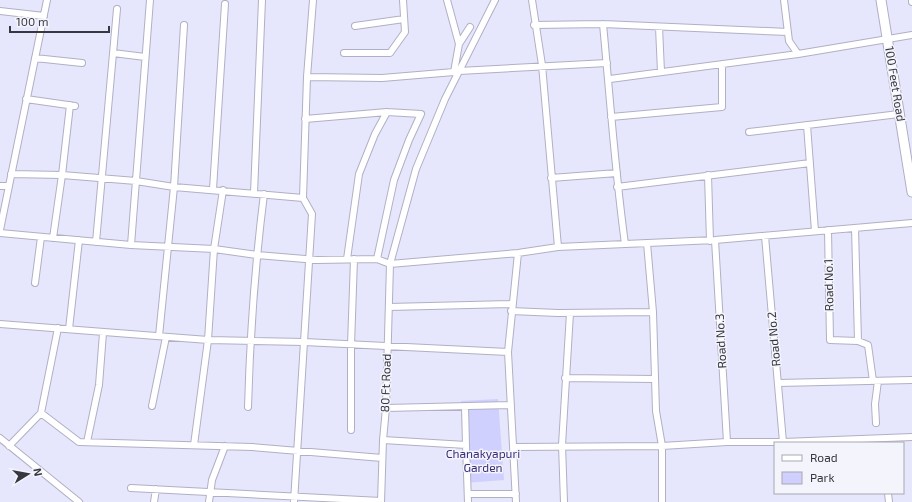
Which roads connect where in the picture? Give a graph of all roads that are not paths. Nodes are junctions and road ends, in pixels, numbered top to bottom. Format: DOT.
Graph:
graph roads {
  1 [pos="47,0"];
  2 [pos="150,0"];
  3 [pos="262,0"];
  4 [pos="312,0"];
  5 [pos="403,0"];
  6 [pos="447,0"];
  7 [pos="495,0"];
  8 [pos="532,0"];
  9 [pos="784,0"];
  10 [pos="881,0"];
  11 [pos="225,4"];
  12 [pos="117,8"];
  13 [pos="0,11"];
  14 [pos="44,16"];
  15 [pos="404,19"];
  16 [pos="604,24"];
  17 [pos="534,25"];
  18 [pos="184,26"];
  19 [pos="355,26"];
  20 [pos="470,27"];
  21 [pos="659,27"];
  22 [pos="788,32"];
  23 [pos="912,35"];
  24 [pos="887,39"];
  25 [pos="459,44"];
  26 [pos="113,53"];
  27 [pos="344,53"];
  28 [pos="798,54"];
  29 [pos="145,57"];
  30 [pos="35,58"];
  31 [pos="82,63"];
  32 [pos="607,63"];
  33 [pos="722,64"];
  34 [pos="542,65"];
  35 [pos="461,71"];
  36 [pos="454,72"];
  37 [pos="661,72"];
  38 [pos="307,77"];
  39 [pos="610,79"];
  40 [pos="26,100"];
  41 [pos="387,112"];
  42 [pos="899,114"];
  43 [pos="611,117"];
  44 [pos="305,119"];
  45 [pos="807,125"];
  46 [pos="749,132"];
  47 [pos="810,163"];
  48 [pos="617,173"];
  49 [pos="11,174"];
  50 [pos="708,175"];
  51 [pos="62,176"];
  52 [pos="551,178"];
  53 [pos="101,179"];
  54 [pos="136,181"];
  55 [pos="0,186"];
  56 [pos="8,186"];
  57 [pos="174,187"];
  58 [pos="617,187"];
  59 [pos="213,189"];
  60 [pos="223,190"];
  61 [pos="912,192"];
  62 [pos="254,193"];
  63 [pos="264,194"];
  64 [pos="304,198"];
  65 [pos="912,223"];
  66 [pos="855,228"];
  67 [pos="0,230"];
  68 [pos="828,230"];
  69 [pos="815,232"];
  70 [pos="0,233"];
  71 [pos="765,236"];
  72 [pos="41,237"];
  73 [pos="53,238"];
  74 [pos="79,240"];
  75 [pos="712,240"];
  76 [pos="96,242"];
  77 [pos="648,243"];
  78 [pos="625,244"];
  79 [pos="131,245"];
  80 [pos="168,246"];
  81 [pos="558,247"];
  82 [pos="214,249"];
  83 [pos="518,254"];
  84 [pos="256,255"];
  85 [pos="308,259"];
  86 [pos="354,259"];
  87 [pos="377,259"];
  88 [pos="347,260"];
  89 [pos="390,264"];
  90 [pos="35,283"];
  91 [pos="389,307"];
  92 [pos="511,307"];
  93 [pos="570,312"];
  94 [pos="653,312"];
  95 [pos="0,324"];
  96 [pos="58,328"];
  97 [pos="69,329"];
  98 [pos="103,333"];
  99 [pos="159,336"];
  100 [pos="166,337"];
  101 [pos="208,340"];
  102 [pos="250,340"];
  103 [pos="858,341"];
  104 [pos="304,342"];
  105 [pos="351,345"];
  106 [pos="387,347"];
  107 [pos="508,352"];
  108 [pos="565,378"];
  109 [pos="655,379"];
  110 [pos="912,380"];
  111 [pos="876,381"];
  112 [pos="778,383"];
  113 [pos="512,405"];
  114 [pos="152,406"];
  115 [pos="248,407"];
  116 [pos="465,407"];
  117 [pos="386,408"];
  118 [pos="41,413"];
  119 [pos="876,423"];
  120 [pos="351,430"];
  121 [pos="912,437"];
  122 [pos="0,438"];
  123 [pos="383,440"];
  124 [pos="884,441"];
  125 [pos="87,442"];
  126 [pos="727,442"];
  127 [pos="783,442"];
  128 [pos="194,445"];
  129 [pos="466,445"];
  130 [pos="562,445"];
  131 [pos="9,446"];
  132 [pos="225,446"];
  133 [pos="662,446"];
  134 [pos="514,447"];
  135 [pos="297,451"];
  136 [pos="382,458"];
  137 [pos="131,488"];
  138 [pos="156,489"];
  139 [pos="210,492"];
  140 [pos="468,494"];
  141 [pos="516,494"];
  142 [pos="294,499"];
  143 [pos="76,501"];
  144 [pos="381,501"];
  145 [pos="154,502"];
  146 [pos="208,502"];
  147 [pos="468,502"];
  148 [pos="516,502"];
  149 [pos="564,502"];
  150 [pos="662,502"];
  1 -- 14 [label="street"];
  2 -- 29 [label="street"];
  3 -- 62 [label="street"];
  4 -- 38 [label="street"];
  5 -- 15 [label="street"];
  6 -- 25 [label="street"];
  7 -- 35 [label="street, 80 Ft Road"];
  8 -- 17 [label="street"];
  9 -- 22 [label="street"];
  10 -- 24 [label="main road, 100 Feet Road"];
  11 -- 59 [label="street"];
  12 -- 26 [label="street"];
  13 -- 14 [label="street"];
  14 -- 30 [label="street"];
  15 -- 19 [label="street"];
  15 -- 27 [label="street"];
  16 -- 17 [label="street"];
  16 -- 21 [label="street"];
  16 -- 32 [label="street"];
  17 -- 34 [label="street"];
  18 -- 57 [label="street"];
  20 -- 25 [label="street"];
  21 -- 22 [label="street"];
  21 -- 37 [label="street"];
  22 -- 28 [label="street"];
  23 -- 24 [label="street"];
  24 -- 28 [label="street"];
  24 -- 42 [label="main road, 100 Feet Road"];
  25 -- 36 [label="street"];
  26 -- 29 [label="street"];
  26 -- 53 [label="street"];
  28 -- 33 [label="street"];
  29 -- 54 [label="street"];
  30 -- 31 [label="street"];
  30 -- 40 [label="street"];
  32 -- 34 [label="street"];
  32 -- 39 [label="street"];
  33 -- 37 [label="street"];
  33 -- 43 [label="street"];
  34 -- 35 [label="street"];
  34 -- 52 [label="street"];
  35 -- 36 [label="street"];
  35 -- 89 [label="street, 80 Ft Road"];
  36 -- 38 [label="street"];
  37 -- 39 [label="street"];
  38 -- 44 [label="street"];
  39 -- 43 [label="street"];
  40 -- 49 [label="street"];
  40 -- 51 [label="street"];
  41 -- 44 [label="street"];
  41 -- 87 [label="street"];
  41 -- 88 [label="street"];
  42 -- 45 [label="street"];
  42 -- 61 [label="main road, 100 Feet Road"];
  43 -- 48 [label="street"];
  44 -- 64 [label="street"];
  45 -- 46 [label="street"];
  45 -- 47 [label="street"];
  47 -- 50 [label="street"];
  47 -- 69 [label="street"];
  48 -- 52 [label="street"];
  48 -- 58 [label="street"];
  49 -- 51 [label="street"];
  49 -- 56 [label="street"];
  50 -- 58 [label="street"];
  50 -- 75 [label="street, Road No.3"];
  51 -- 53 [label="street"];
  51 -- 73 [label="street"];
  52 -- 81 [label="street"];
  53 -- 54 [label="street"];
  53 -- 76 [label="street"];
  54 -- 57 [label="street"];
  54 -- 79 [label="street"];
  55 -- 56 [label="street"];
  56 -- 67 [label="street"];
  57 -- 59 [label="street"];
  57 -- 80 [label="street"];
  58 -- 78 [label="street"];
  59 -- 60 [label="street"];
  60 -- 62 [label="street"];
  60 -- 82 [label="street"];
  62 -- 63 [label="street"];
  63 -- 64 [label="street"];
  63 -- 84 [label="street"];
  64 -- 85 [label="street"];
  65 -- 66 [label="street"];
  66 -- 68 [label="street"];
  66 -- 103 [label="street"];
  68 -- 69 [label="street"];
  68 -- 103 [label="street, Road No.1"];
  69 -- 71 [label="street"];
  70 -- 72 [label="street"];
  71 -- 75 [label="street"];
  71 -- 112 [label="street, Road No.2"];
  72 -- 73 [label="street"];
  72 -- 90 [label="street"];
  73 -- 74 [label="street"];
  74 -- 76 [label="street"];
  74 -- 97 [label="street"];
  75 -- 77 [label="street"];
  75 -- 126 [label="street, Road No.3"];
  76 -- 79 [label="street"];
  77 -- 78 [label="street"];
  77 -- 94 [label="street"];
  78 -- 81 [label="street"];
  79 -- 80 [label="street"];
  80 -- 82 [label="street"];
  80 -- 99 [label="street"];
  81 -- 83 [label="street"];
  82 -- 84 [label="street"];
  82 -- 101 [label="street"];
  83 -- 89 [label="street"];
  83 -- 92 [label="street"];
  84 -- 85 [label="street"];
  84 -- 102 [label="street"];
  85 -- 88 [label="street"];
  85 -- 104 [label="street"];
  86 -- 87 [label="street"];
  86 -- 88 [label="street"];
  86 -- 105 [label="street"];
  87 -- 89 [label="street"];
  89 -- 91 [label="street, 80 Ft Road"];
  91 -- 92 [label="street"];
  91 -- 106 [label="street, 80 Ft Road"];
  92 -- 93 [label="street"];
  92 -- 107 [label="street"];
  93 -- 94 [label="street"];
  93 -- 108 [label="street"];
  94 -- 109 [label="street"];
  95 -- 96 [label="street"];
  96 -- 97 [label="street"];
  96 -- 118 [label="street"];
  97 -- 98 [label="street"];
  98 -- 99 [label="street"];
  98 -- 125 [label="street"];
  99 -- 100 [label="street"];
  100 -- 101 [label="street"];
  100 -- 114 [label="street"];
  101 -- 102 [label="street"];
  101 -- 128 [label="street"];
  102 -- 104 [label="street"];
  102 -- 115 [label="street"];
  103 -- 111 [label="street"];
  104 -- 105 [label="street"];
  104 -- 135 [label="street"];
  105 -- 106 [label="street"];
  105 -- 120 [label="street"];
  106 -- 107 [label="street"];
  106 -- 117 [label="street, 80 Ft Road"];
  107 -- 113 [label="street"];
  108 -- 109 [label="street"];
  108 -- 130 [label="street"];
  109 -- 133 [label="street"];
  110 -- 111 [label="street"];
  111 -- 112 [label="street"];
  111 -- 119 [label="street"];
  112 -- 127 [label="street, Road No.2"];
  113 -- 116 [label="street"];
  113 -- 134 [label="street"];
  116 -- 117 [label="street"];
  116 -- 129 [label="street"];
  117 -- 123 [label="street, 80 Ft Road"];
  118 -- 125 [label="street"];
  118 -- 131 [label="street"];
  121 -- 124 [label="street"];
  122 -- 131 [label="street"];
  123 -- 129 [label="street"];
  123 -- 136 [label="street, 80 Ft Road"];
  124 -- 127 [label="street"];
  125 -- 128 [label="street"];
  126 -- 127 [label="street"];
  126 -- 133 [label="street"];
  128 -- 132 [label="street"];
  129 -- 140 [label="street"];
  130 -- 133 [label="street"];
  130 -- 134 [label="street"];
  130 -- 149 [label="street"];
  131 -- 143 [label="street"];
  132 -- 135 [label="street"];
  132 -- 139 [label="street"];
  133 -- 150 [label="street"];
  134 -- 141 [label="street"];
  135 -- 136 [label="street"];
  135 -- 142 [label="street"];
  136 -- 144 [label="street, 80 Ft Road"];
  137 -- 138 [label="street"];
  138 -- 139 [label="street"];
  138 -- 145 [label="street"];
  139 -- 142 [label="street"];
  139 -- 146 [label="street"];
  140 -- 141 [label="street"];
  140 -- 147 [label="street"];
  141 -- 148 [label="street"];
  142 -- 144 [label="street"];
}
